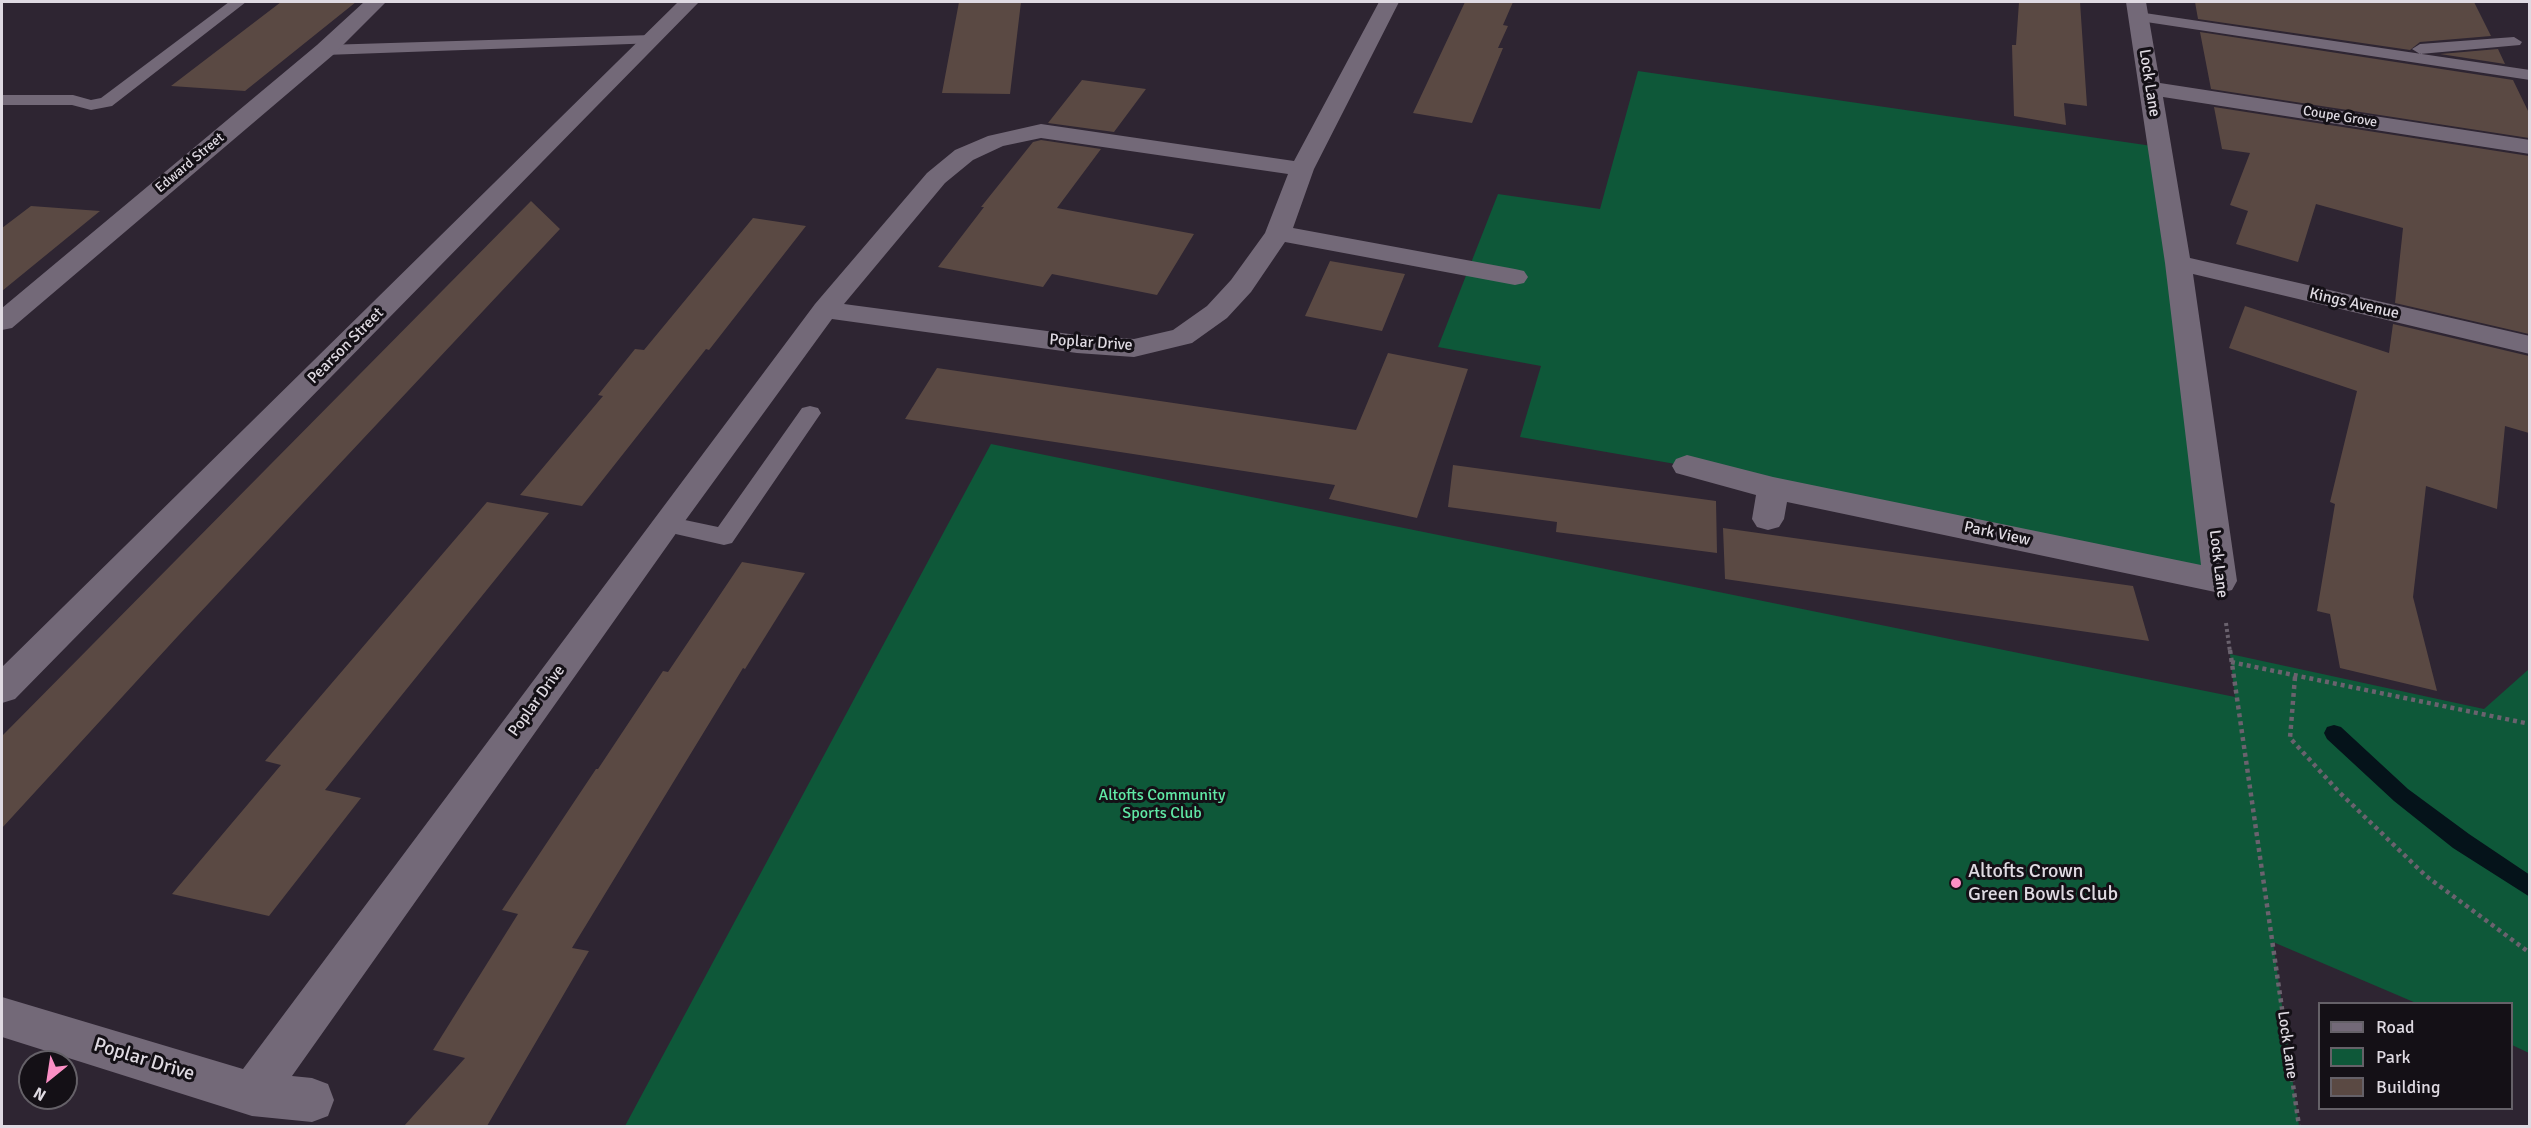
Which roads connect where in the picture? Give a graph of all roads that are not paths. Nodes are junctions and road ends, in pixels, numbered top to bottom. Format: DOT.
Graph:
graph roads {
  1 [pos="238,2"];
  2 [pos="376,2"];
  3 [pos="690,2"];
  4 [pos="1389,2"];
  5 [pos="2137,9"];
  6 [pos="652,40"];
  7 [pos="2514,42"];
  8 [pos="325,50"];
  9 [pos="2378,53"];
  10 [pos="2529,75"];
  11 [pos="2151,88"];
  12 [pos="2,100"];
  13 [pos="2529,147"];
  14 [pos="1302,169"];
  15 [pos="1278,233"];
  16 [pos="2178,262"];
  17 [pos="1515,277"];
  18 [pos="825,310"];
  19 [pos="2,322"];
  20 [pos="2529,345"];
  21 [pos="810,413"];
  22 [pos="1687,466"];
  23 [pos="1773,488"];
  24 [pos="1768,519"];
  25 [pos="666,524"];
  26 [pos="2220,581"];
  27 [pos="2,689"];
  28 [pos="2,1017"];
  29 [pos="252,1094"];
  30 [pos="312,1100"];
  1 -- 12 [label="lane"];
  2 -- 8 [label="street, Edward Street"];
  3 -- 6 [label="street, Pearson Street"];
  4 -- 14 [label="street, Poplar Drive"];
  5 -- 9 [label="lane"];
  5 -- 11 [label="street, Lock Lane"];
  6 -- 8 [label="lane"];
  6 -- 27 [label="street, Pearson Street"];
  7 -- 9 [label="lane"];
  8 -- 19 [label="street, Edward Street"];
  9 -- 10 [label="lane"];
  11 -- 13 [label="street, Coupe Grove"];
  11 -- 16 [label="street, Lock Lane"];
  14 -- 15 [label="street, Poplar Drive"];
  14 -- 18 [label="street, Poplar Drive"];
  15 -- 17 [label="street"];
  15 -- 18 [label="street, Poplar Drive"];
  16 -- 20 [label="street, Kings Avenue"];
  16 -- 26 [label="street, Lock Lane"];
  18 -- 25 [label="street, Poplar Drive"];
  21 -- 25 [label="lane"];
  22 -- 23 [label="street, Park View"];
  23 -- 24 [label="street"];
  23 -- 26 [label="street, Park View"];
  25 -- 29 [label="street, Poplar Drive"];
  28 -- 29 [label="street, Poplar Drive"];
  29 -- 30 [label="street, Poplar Drive"];
}
